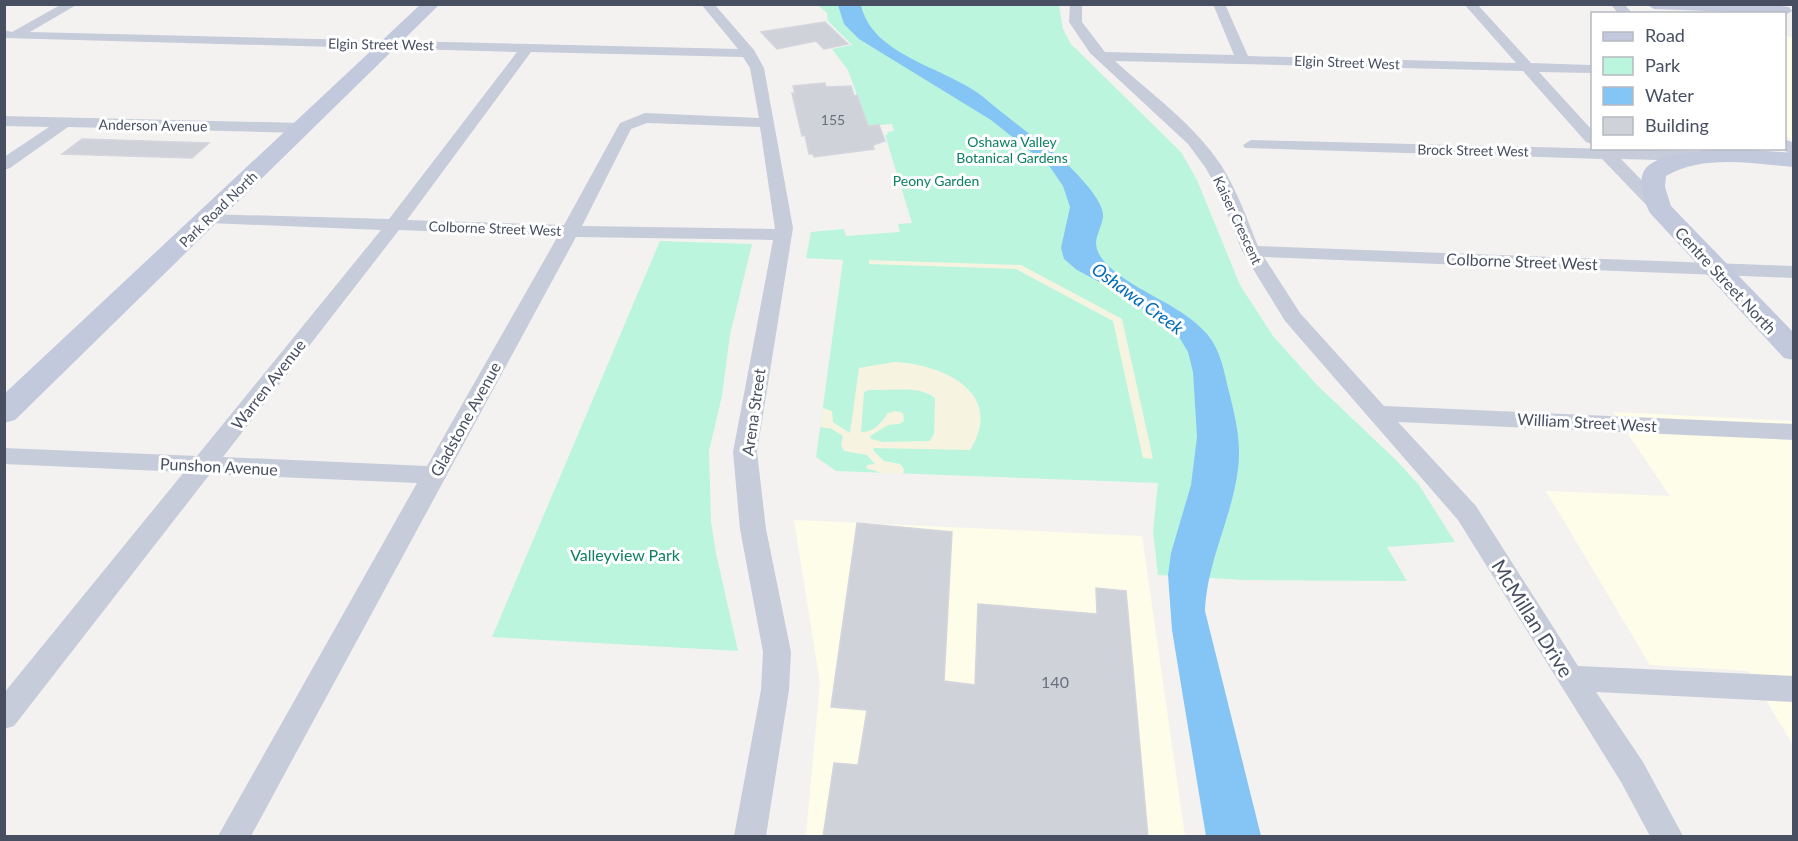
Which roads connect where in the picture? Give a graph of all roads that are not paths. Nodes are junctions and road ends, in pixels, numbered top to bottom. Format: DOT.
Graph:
graph roads {
  1 [pos="72,4"];
  2 [pos="432,4"];
  3 [pos="707,4"];
  4 [pos="1076,4"];
  5 [pos="1220,4"];
  6 [pos="1470,4"];
  7 [pos="1654,4"];
  8 [pos="1705,5"];
  9 [pos="1783,11"];
  10 [pos="7,37"];
  11 [pos="389,44"];
  12 [pos="527,48"];
  13 [pos="749,53"];
  14 [pos="1101,56"];
  15 [pos="1242,59"];
  16 [pos="1528,67"];
  17 [pos="1591,69"];
  18 [pos="4,120"];
  19 [pos="64,123"];
  20 [pos="767,123"];
  21 [pos="302,128"];
  22 [pos="1591,137"];
  23 [pos="1251,145"];
  24 [pos="1603,151"];
  25 [pos="1694,156"];
  26 [pos="1794,160"];
  27 [pos="4,165"];
  28 [pos="1659,208"];
  29 [pos="209,218"];
  30 [pos="394,225"];
  31 [pos="570,231"];
  32 [pos="782,236"];
  33 [pos="1251,251"];
  34 [pos="1715,269"];
  35 [pos="1794,272"];
  36 [pos="1794,351"];
  37 [pos="14,394"];
  38 [pos="4,412"];
  39 [pos="1380,413"];
  40 [pos="1794,432"];
  41 [pos="4,456"];
  42 [pos="203,465"];
  43 [pos="434,476"];
  44 [pos="1570,678"];
  45 [pos="1794,689"];
  46 [pos="4,716"];
  47 [pos="234,837"];
  48 [pos="750,837"];
  49 [pos="1667,837"];
  1 -- 10 [label="street"];
  2 -- 11 [label="main road, Park Road North"];
  3 -- 13 [label="street, Arena Street"];
  4 -- 14 [label="street, Kaiser Crescent"];
  5 -- 15 [label="street"];
  6 -- 16 [label="street"];
  7 -- 8 [label="main road"];
  8 -- 9 [label="main road"];
  10 -- 11 [label="street, Elgin Street West"];
  11 -- 12 [label="street, Elgin Street West"];
  11 -- 21 [label="main road, Park Road North"];
  12 -- 13 [label="street, Elgin Street West"];
  12 -- 30 [label="street, Warren Avenue"];
  13 -- 20 [label="street, Arena Street"];
  14 -- 15 [label="street, Elgin Street West"];
  14 -- 33 [label="street, Kaiser Crescent"];
  15 -- 16 [label="street, Elgin Street West"];
  16 -- 17 [label="street, Elgin Street West"];
  16 -- 22 [label="street"];
  18 -- 19 [label="street, Anderson Avenue"];
  19 -- 21 [label="street, Anderson Avenue"];
  19 -- 27 [label="street"];
  20 -- 31 [label="street, Gladstone Avenue"];
  20 -- 32 [label="street, Arena Street"];
  21 -- 29 [label="main road, Park Road North"];
  23 -- 24 [label="street, Brock Street West"];
  24 -- 25 [label="street, Brock Street West"];
  24 -- 28 [label="street, Centre Street North"];
  25 -- 26 [label="main road, Brock Street West"];
  25 -- 28 [label="main road, Brock Street West"];
  28 -- 34 [label="main road, Centre Street North"];
  29 -- 30 [label="street, Colborne Street West"];
  29 -- 37 [label="main road, Park Road North"];
  30 -- 31 [label="street, Colborne Street West"];
  30 -- 42 [label="street, Warren Avenue"];
  31 -- 32 [label="street, Colborne Street West"];
  31 -- 43 [label="street, Gladstone Avenue"];
  32 -- 48 [label="street, Arena Street"];
  33 -- 34 [label="street, Colborne Street West"];
  33 -- 39 [label="street, Kaiser Crescent"];
  34 -- 35 [label="street, Colborne Street West"];
  34 -- 36 [label="main road, Centre Street North"];
  37 -- 38 [label="main road, Park Road North"];
  39 -- 40 [label="street, William Street West"];
  39 -- 44 [label="street, McMillan Drive"];
  41 -- 42 [label="street, Punshon Avenue"];
  42 -- 43 [label="street, Punshon Avenue"];
  42 -- 46 [label="street, Warren Avenue"];
  43 -- 47 [label="street, Gladstone Avenue"];
  44 -- 45 [label="street"];
  44 -- 49 [label="street, McMillan Drive"];
}
